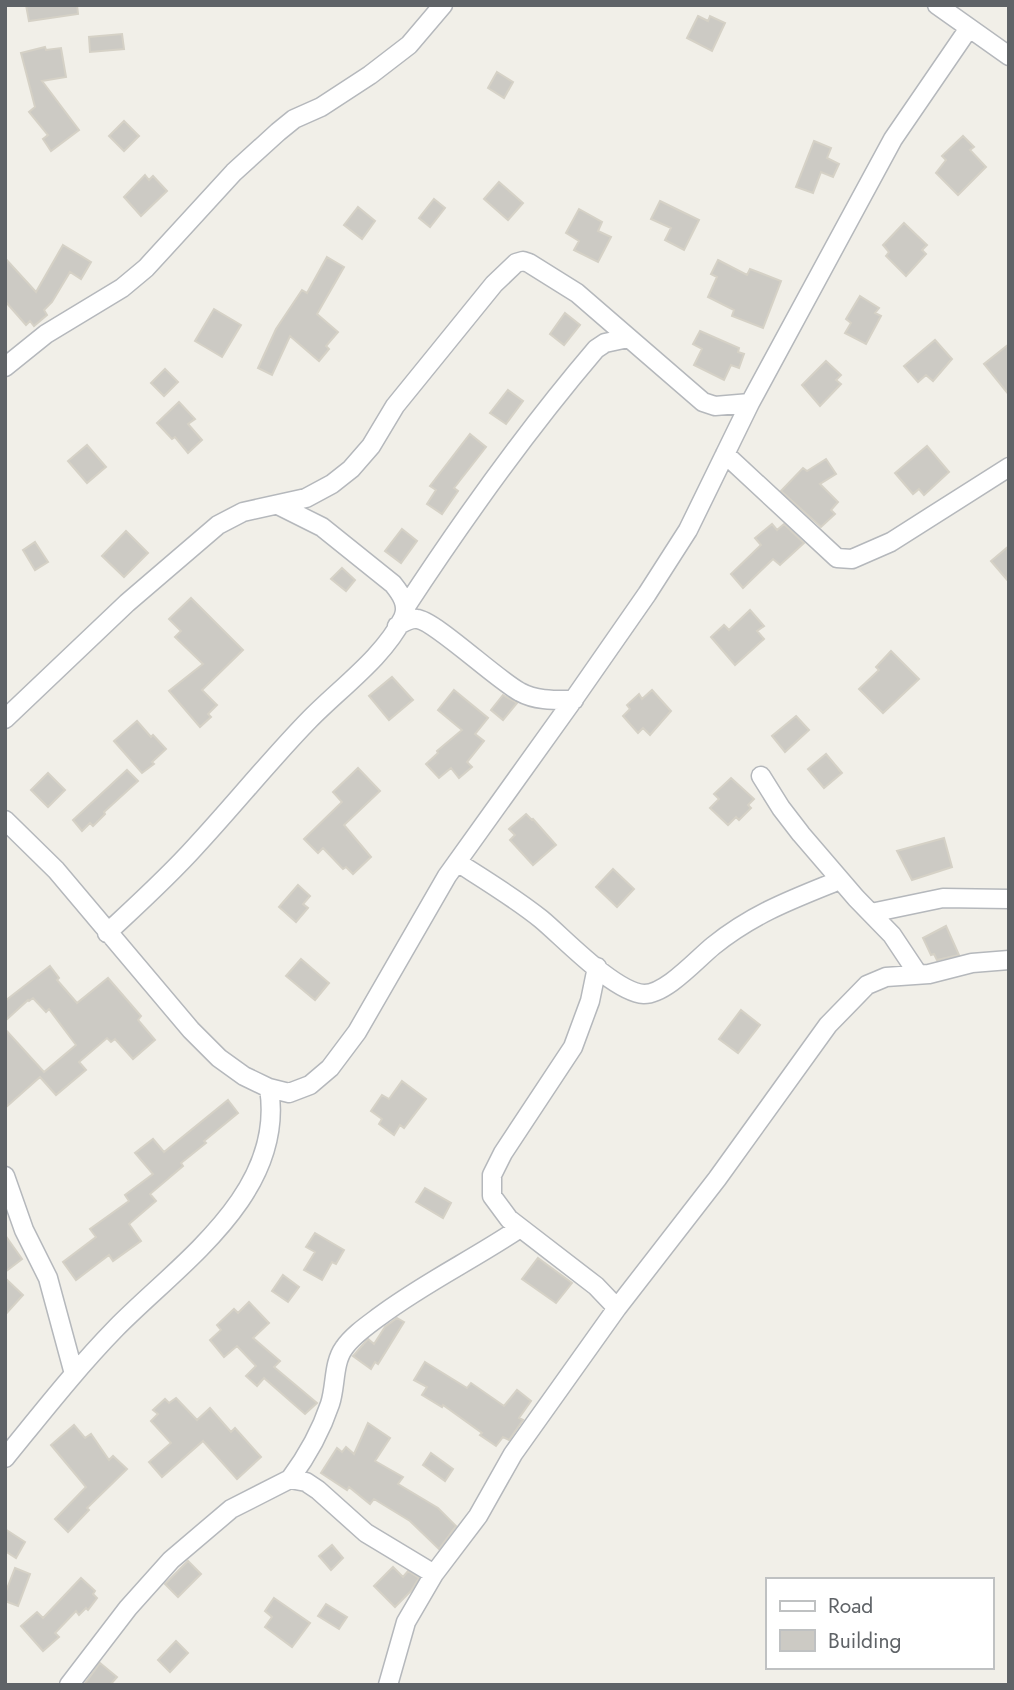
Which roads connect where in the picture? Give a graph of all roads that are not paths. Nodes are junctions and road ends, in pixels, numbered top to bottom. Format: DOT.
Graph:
graph roads {
  1 [pos="443,5"];
  2 [pos="937,5"];
  3 [pos="959,11"];
  4 [pos="969,28"];
  5 [pos="1009,56"];
  6 [pos="628,338"];
  7 [pos="5,367"];
  8 [pos="750,403"];
  9 [pos="725,454"];
  10 [pos="1009,467"];
  11 [pos="278,505"];
  12 [pos="405,608"];
  13 [pos="397,626"];
  14 [pos="574,700"];
  15 [pos="5,719"];
  16 [pos="761,776"];
  17 [pos="5,820"];
  18 [pos="457,862"];
  19 [pos="840,880"];
  20 [pos="1009,899"];
  21 [pos="871,913"];
  22 [pos="107,933"];
  23 [pos="1009,960"];
  24 [pos="597,967"];
  25 [pos="918,974"];
  26 [pos="269,1088"];
  27 [pos="5,1176"];
  28 [pos="520,1228"];
  29 [pos="617,1308"];
  30 [pos="74,1374"];
  31 [pos="5,1458"];
  32 [pos="290,1479"];
  33 [pos="433,1574"];
  34 [pos="69,1685"];
  35 [pos="388,1685"];
  1 -- 7 [label="street"];
  2 -- 3 [label="street"];
  3 -- 4 [label="street"];
  4 -- 5 [label="street"];
  4 -- 8 [label="street"];
  6 -- 8 [label="street"];
  6 -- 11 [label="street"];
  6 -- 12 [label="street"];
  8 -- 9 [label="street"];
  9 -- 10 [label="street"];
  9 -- 14 [label="street"];
  11 -- 12 [label="street"];
  11 -- 15 [label="street"];
  12 -- 13 [label="street"];
  13 -- 14 [label="street"];
  13 -- 22 [label="street"];
  14 -- 18 [label="street"];
  16 -- 19 [label="street"];
  17 -- 22 [label="street"];
  18 -- 24 [label="street"];
  18 -- 26 [label="street"];
  19 -- 21 [label="street"];
  19 -- 24 [label="street"];
  20 -- 21 [label="street"];
  21 -- 25 [label="street"];
  22 -- 26 [label="street"];
  23 -- 25 [label="street"];
  24 -- 28 [label="street"];
  25 -- 29 [label="street"];
  26 -- 30 [label="street"];
  27 -- 30 [label="street"];
  28 -- 29 [label="street"];
  28 -- 32 [label="street"];
  29 -- 33 [label="street"];
  30 -- 31 [label="street"];
  32 -- 33 [label="street"];
  32 -- 34 [label="street"];
  33 -- 35 [label="street"];
}
